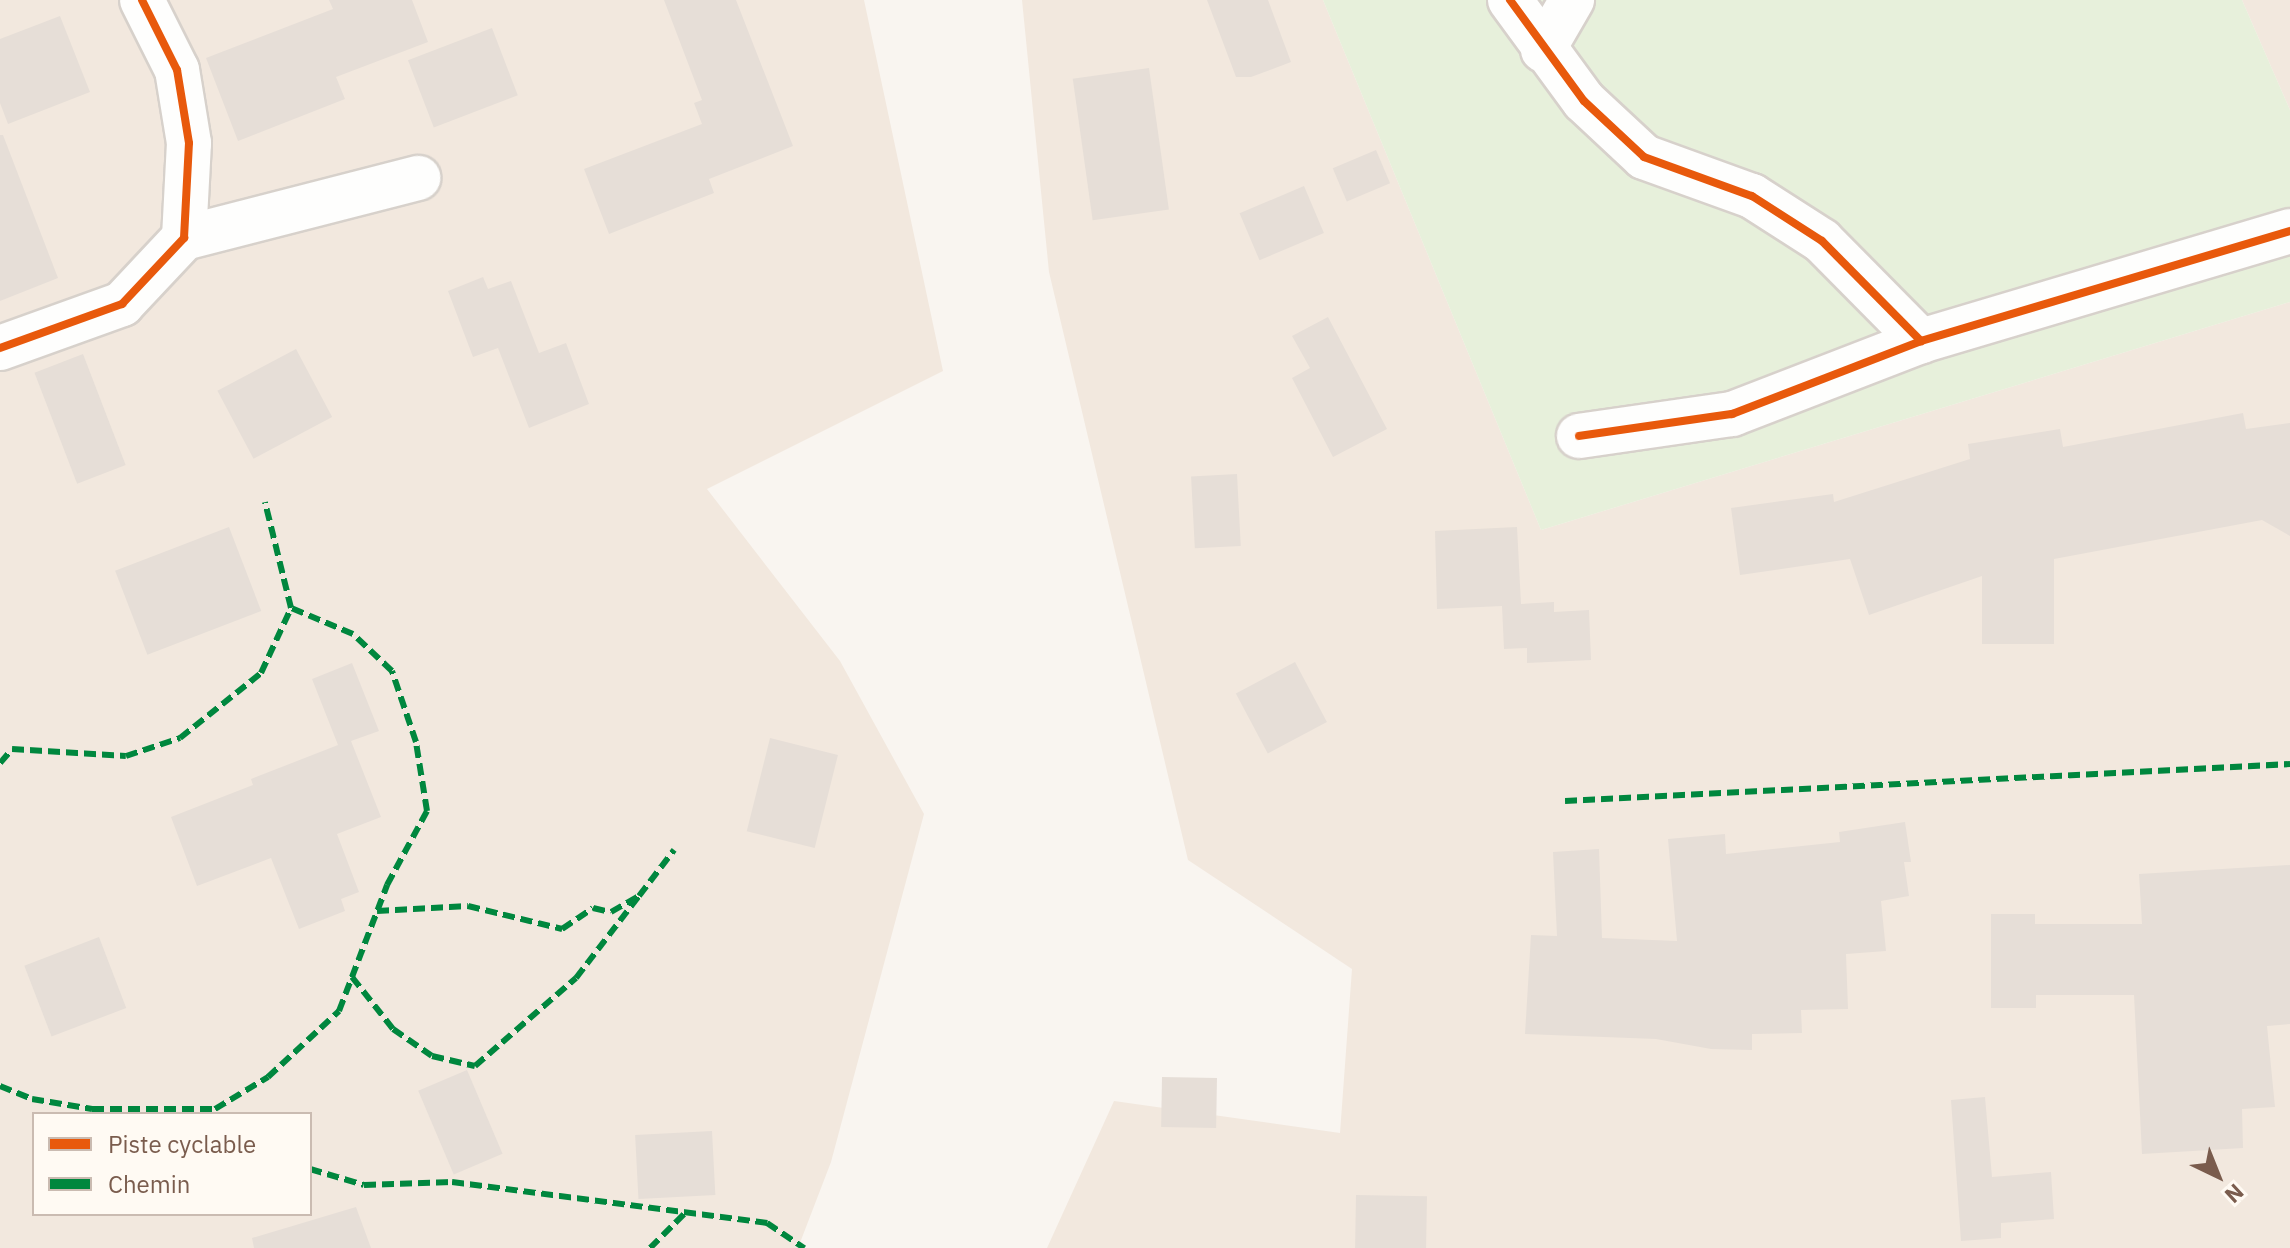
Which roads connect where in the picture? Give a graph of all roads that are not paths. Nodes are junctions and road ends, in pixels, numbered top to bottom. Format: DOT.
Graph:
graph roads {
  1 [pos="142,0"];
  2 [pos="1510,0"];
  3 [pos="1572,0"];
  4 [pos="1543,50"];
  5 [pos="418,178"];
  6 [pos="2290,231"];
  7 [pos="184,238"];
  8 [pos="1921,341"];
  9 [pos="0,348"];
  10 [pos="1579,436"];
  1 -- 7 [label="street"];
  2 -- 4 [label="street"];
  3 -- 4 [label="street"];
  4 -- 8 [label="street"];
  5 -- 7 [label="street"];
  6 -- 8 [label="street"];
  7 -- 9 [label="street"];
  8 -- 10 [label="street"];
}
